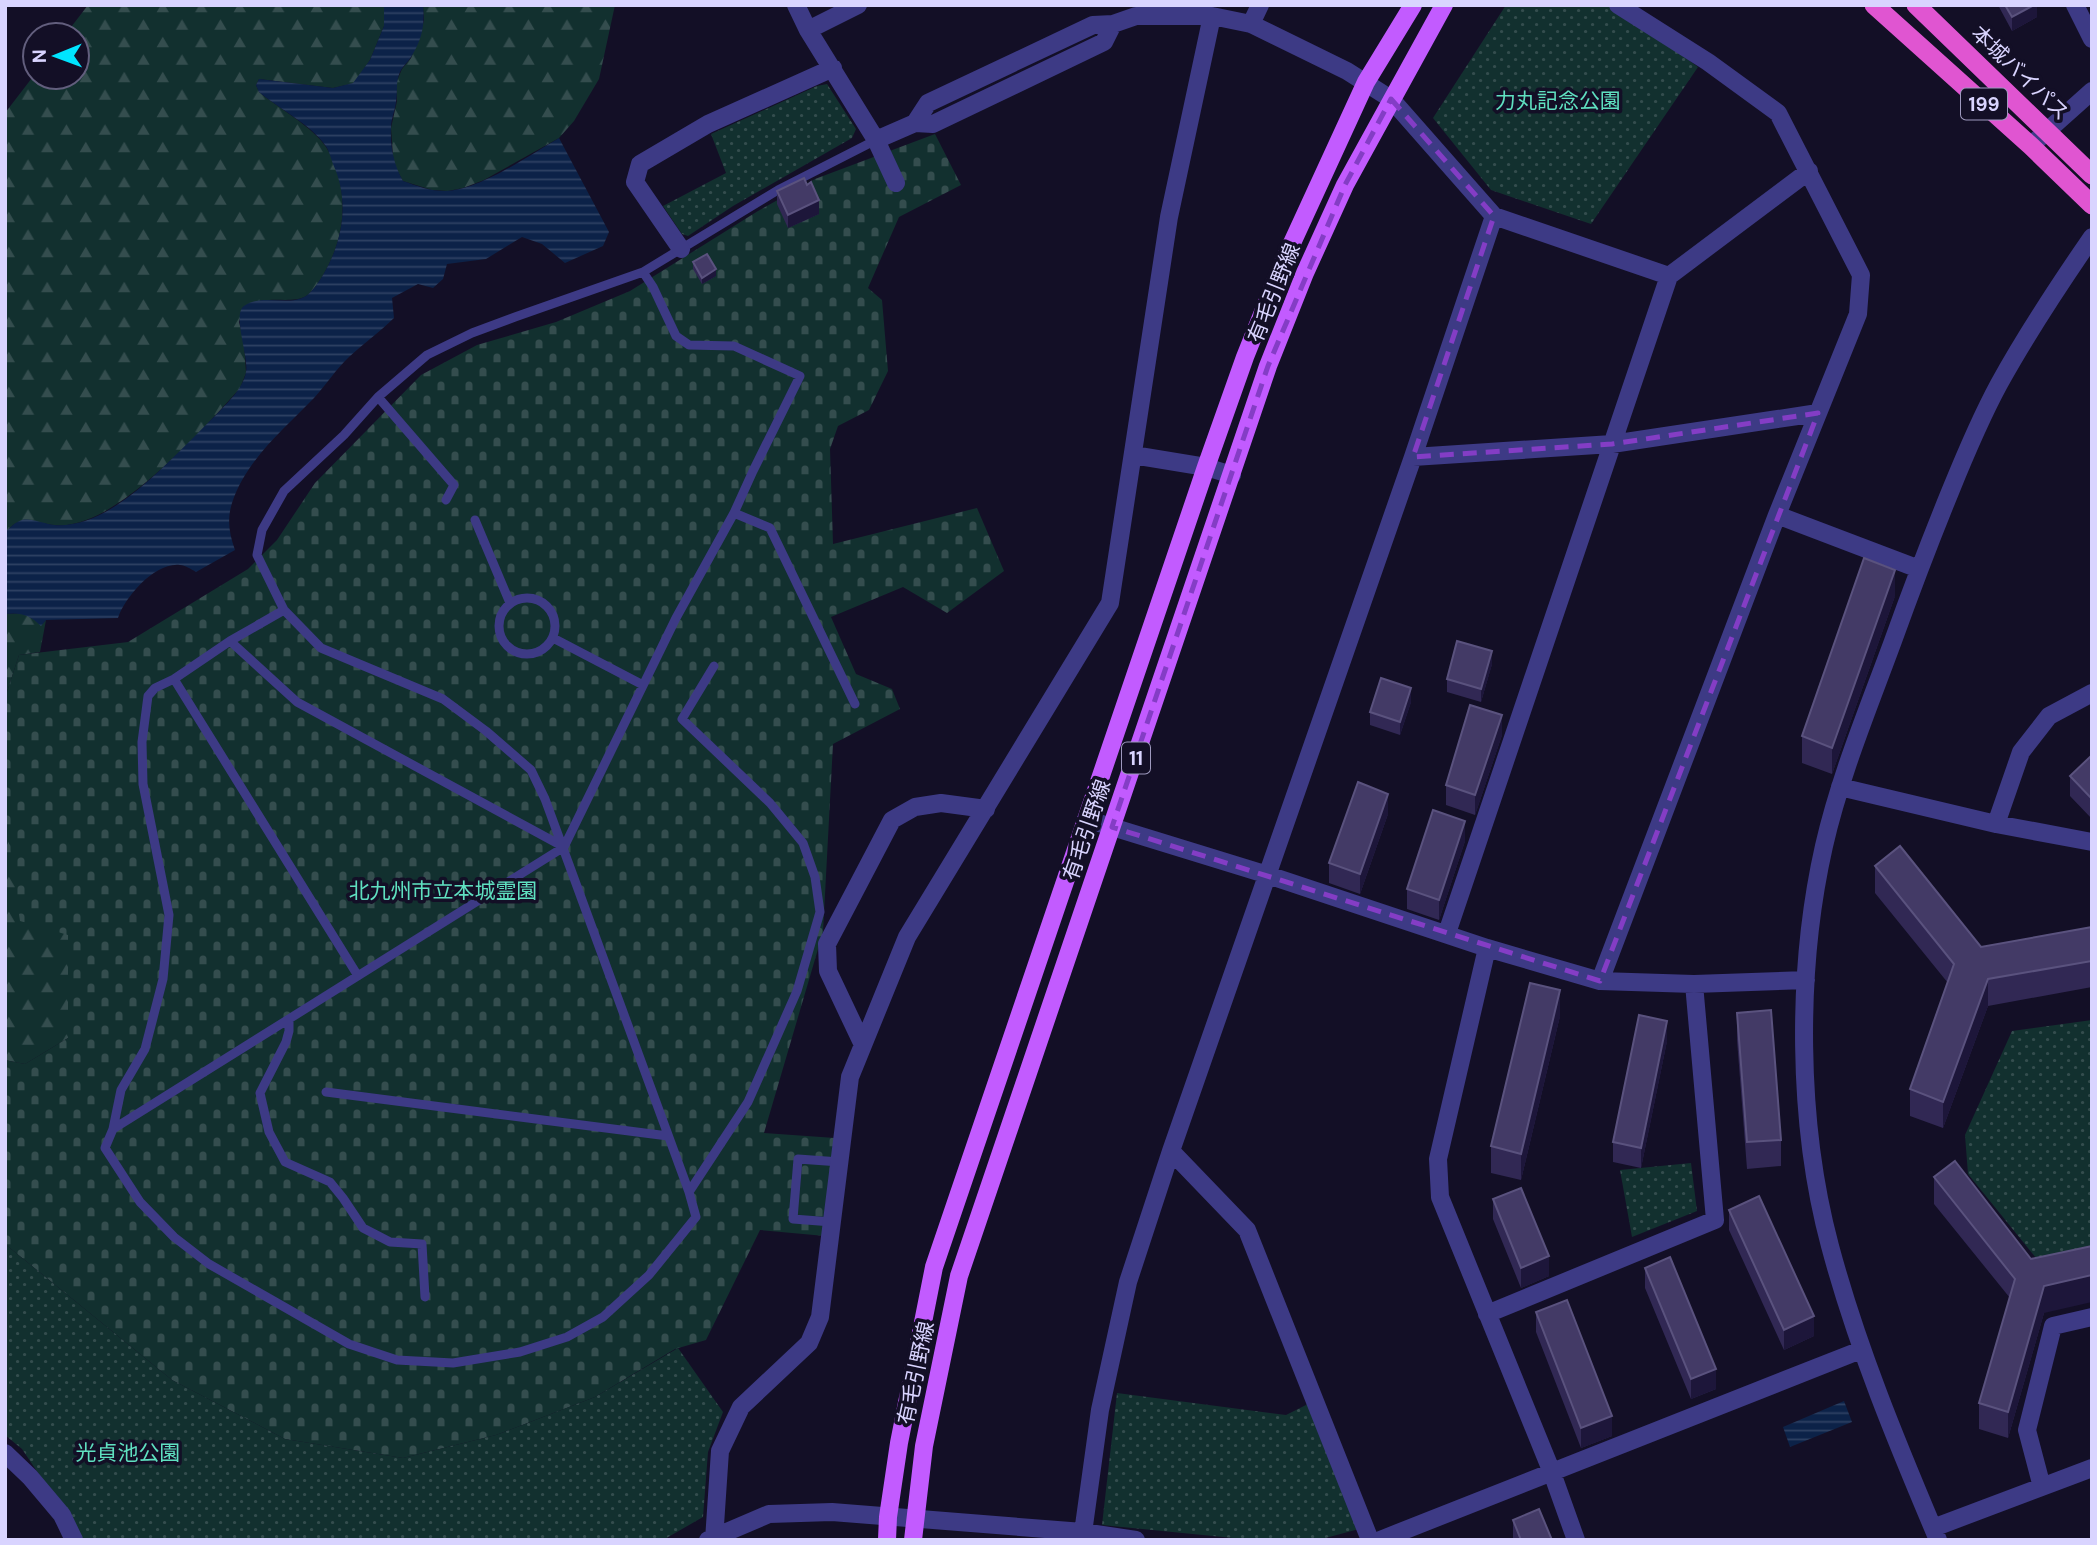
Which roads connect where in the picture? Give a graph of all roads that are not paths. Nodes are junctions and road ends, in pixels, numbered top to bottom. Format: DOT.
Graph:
graph roads {
  1 [pos="796,5"];
  2 [pos="858,5"];
  3 [pos="1259,5"];
  4 [pos="1413,5"];
  5 [pos="1444,5"];
  6 [pos="1618,5"];
  7 [pos="1874,5"];
  8 [pos="1916,5"];
  9 [pos="2075,5"];
  10 [pos="1137,10"];
  11 [pos="1212,16"];
  12 [pos="1251,24"];
  13 [pos="808,30"];
  14 [pos="2092,39"];
  15 [pos="833,68"];
  16 [pos="1366,82"];
  17 [pos="2092,91"];
  18 [pos="1391,99"];
  19 [pos="2047,130"];
  20 [pos="876,140"];
  21 [pos="2031,146"];
  22 [pos="1809,171"];
  23 [pos="2092,175"];
  24 [pos="896,183"];
  25 [pos="2092,205"];
  26 [pos="1494,216"];
  27 [pos="2092,237"];
  28 [pos="681,249"];
  29 [pos="643,272"];
  30 [pos="1669,276"];
  31 [pos="378,397"];
  32 [pos="1818,413"];
  33 [pos="1612,444"];
  34 [pos="1133,455"];
  35 [pos="1413,457"];
  36 [pos="1206,467"];
  37 [pos="1231,475"];
  38 [pos="446,500"];
  39 [pos="734,513"];
  40 [pos="1777,515"];
  41 [pos="475,520"];
  42 [pos="1919,569"];
  43 [pos="510,603"];
  44 [pos="284,610"];
  45 [pos="553,638"];
  46 [pos="230,641"];
  47 [pos="714,666"];
  48 [pos="174,679"];
  49 [pos="643,685"];
  50 [pos="2092,693"];
  51 [pos="855,704"];
  52 [pos="1840,786"];
  53 [pos="986,809"];
  54 [pos="1086,819"];
  55 [pos="1996,824"];
  56 [pos="1112,827"];
  57 [pos="2092,842"];
  58 [pos="564,847"];
  59 [pos="1268,875"];
  60 [pos="1447,933"];
  61 [pos="1486,948"];
  62 [pos="358,976"];
  63 [pos="1600,981"];
  64 [pos="1806,981"];
  65 [pos="1695,984"];
  66 [pos="289,1019"];
  67 [pos="863,1045"];
  68 [pos="326,1092"];
  69 [pos="113,1129"];
  70 [pos="668,1136"];
  71 [pos="1171,1151"];
  72 [pos="840,1162"];
  73 [pos="689,1192"];
  74 [pos="832,1222"];
  75 [pos="425,1297"];
  76 [pos="1487,1314"];
  77 [pos="2092,1317"];
  78 [pos="1861,1350"];
  79 [pos="5,1453"];
  80 [pos="2092,1468"];
  81 [pos="1551,1470"];
  82 [pos="2042,1487"];
  83 [pos="888,1517"];
  84 [pos="914,1518"];
  85 [pos="1935,1534"];
  86 [pos="1083,1536"];
  87 [pos="712,1539"];
  88 [pos="74,1540"];
  89 [pos="887,1540"];
  90 [pos="913,1540"];
  91 [pos="1136,1540"];
  92 [pos="1370,1540"];
  93 [pos="1380,1540"];
  94 [pos="1576,1540"];
  1 -- 13 [label="street"];
  2 -- 13 [label="street"];
  3 -- 12 [label="street"];
  4 -- 16 [label="main road, 有毛引野線 / 11"];
  5 -- 18 [label="main road, 有毛引野線 / 11"];
  6 -- 22 [label="street"];
  7 -- 21 [label="highway, 199"];
  8 -- 19 [label="highway, 本城バイパス / 199"];
  9 -- 14 [label="street"];
  10 -- 11 [label="street"];
  10 -- 20 [label="street"];
  11 -- 12 [label="street"];
  11 -- 34 [label="street"];
  12 -- 16 [label="street"];
  13 -- 15 [label="street"];
  15 -- 20 [label="street"];
  15 -- 28 [label="street"];
  16 -- 18 [label="street"];
  16 -- 36 [label="main road, 有毛引野線 / 11"];
  17 -- 19 [label="street"];
  18 -- 26 [label="street"];
  18 -- 37 [label="main road, 有毛引野線 / 11"];
  19 -- 21 [label="street"];
  19 -- 23 [label="highway, 本城バイパス / 199"];
  20 -- 24 [label="street"];
  20 -- 28 [label="lane"];
  21 -- 25 [label="highway, 199"];
  22 -- 30 [label="street"];
  22 -- 32 [label="street"];
  26 -- 30 [label="street"];
  26 -- 35 [label="street"];
  27 -- 42 [label="street"];
  28 -- 29 [label="lane"];
  29 -- 31 [label="lane"];
  29 -- 39 [label="lane"];
  30 -- 33 [label="street"];
  31 -- 38 [label="lane"];
  31 -- 44 [label="lane"];
  32 -- 33 [label="street"];
  32 -- 40 [label="street"];
  33 -- 35 [label="street"];
  33 -- 60 [label="street"];
  34 -- 36 [label="street"];
  34 -- 53 [label="street"];
  35 -- 59 [label="street"];
  36 -- 37 [label="street"];
  36 -- 54 [label="main road, 有毛引野線 / 11"];
  37 -- 56 [label="main road, 有毛引野線 / 11"];
  39 -- 49 [label="lane"];
  39 -- 51 [label="lane"];
  40 -- 42 [label="street"];
  40 -- 63 [label="street"];
  41 -- 43 [label="lane"];
  42 -- 52 [label="street"];
  43 -- 45 [label="lane"];
  43 -- 45 [label="lane"];
  44 -- 46 [label="lane"];
  44 -- 58 [label="lane"];
  45 -- 49 [label="lane"];
  46 -- 48 [label="lane"];
  46 -- 58 [label="lane"];
  47 -- 73 [label="lane"];
  48 -- 62 [label="lane"];
  48 -- 69 [label="lane"];
  49 -- 58 [label="lane"];
  50 -- 55 [label="street"];
  52 -- 55 [label="street"];
  52 -- 64 [label="street"];
  53 -- 67 [label="street"];
  53 -- 67 [label="street"];
  54 -- 56 [label="street"];
  54 -- 83 [label="main road, 有毛引野線 / 11"];
  55 -- 57 [label="street"];
  56 -- 59 [label="street"];
  56 -- 84 [label="main road, 有毛引野線 / 11"];
  58 -- 62 [label="lane"];
  58 -- 70 [label="lane"];
  59 -- 60 [label="street"];
  59 -- 71 [label="street"];
  60 -- 61 [label="street"];
  61 -- 63 [label="street"];
  61 -- 76 [label="street"];
  62 -- 66 [label="lane"];
  63 -- 65 [label="street"];
  64 -- 65 [label="street"];
  64 -- 78 [label="street"];
  65 -- 76 [label="street"];
  66 -- 69 [label="lane"];
  66 -- 75 [label="lane"];
  67 -- 72 [label="street"];
  68 -- 70 [label="lane"];
  69 -- 73 [label="lane"];
  70 -- 73 [label="lane"];
  71 -- 86 [label="street"];
  71 -- 92 [label="street"];
  72 -- 74 [label="street"];
  72 -- 74 [label="lane"];
  74 -- 87 [label="street"];
  76 -- 81 [label="street"];
  77 -- 82 [label="street"];
  78 -- 81 [label="street"];
  78 -- 85 [label="street"];
  79 -- 88 [label="street"];
  80 -- 82 [label="street"];
  81 -- 93 [label="street"];
  81 -- 94 [label="street"];
  82 -- 85 [label="street"];
  83 -- 84 [label="street"];
  83 -- 87 [label="street"];
  83 -- 89 [label="main road, 有毛引野線 / 11"];
  84 -- 86 [label="street"];
  84 -- 90 [label="main road, 有毛引野線 / 11"];
  86 -- 91 [label="street"];
}
